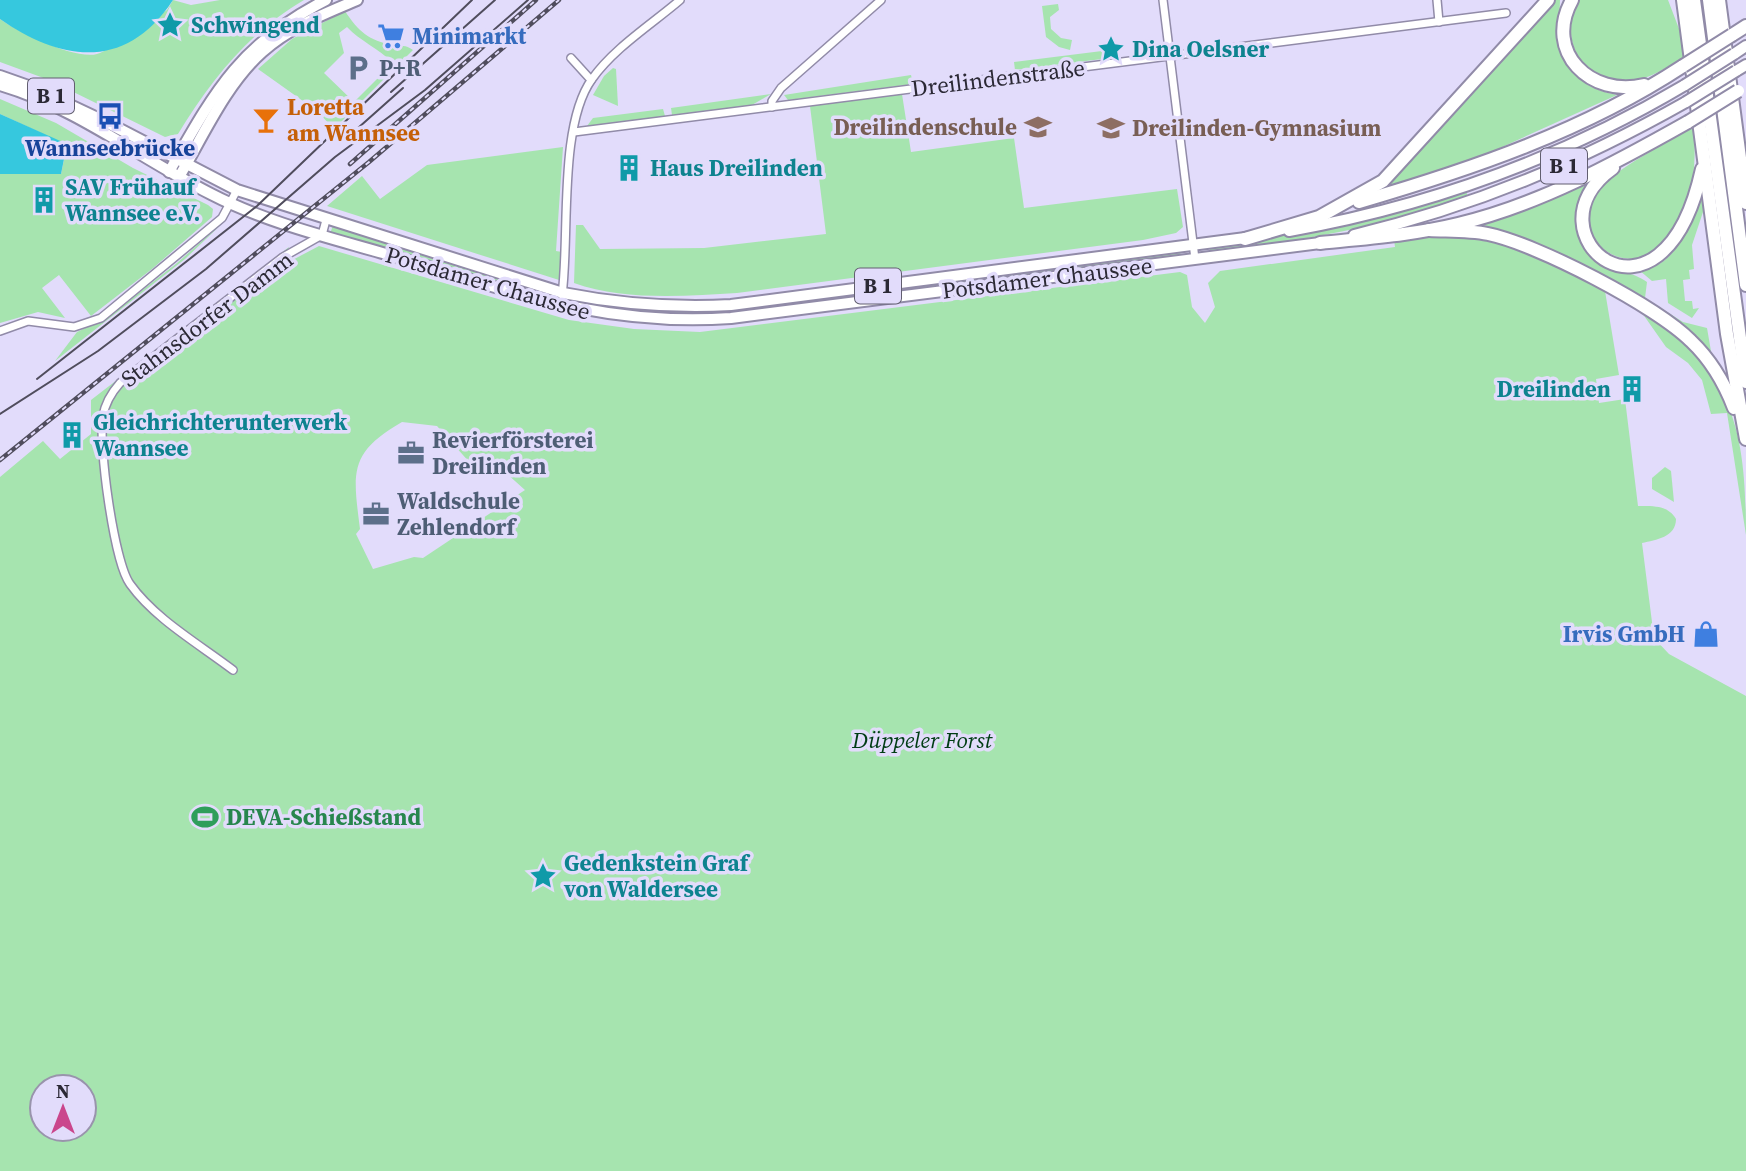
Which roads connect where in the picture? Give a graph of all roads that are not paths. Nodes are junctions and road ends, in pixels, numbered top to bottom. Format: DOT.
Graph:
graph roads {
  1 [pos="357,0"];
  2 [pos="680,0"];
  3 [pos="881,0"];
  4 [pos="1163,0"];
  5 [pos="1437,0"];
  6 [pos="1548,0"];
  7 [pos="1572,0"];
  8 [pos="1673,0"];
  9 [pos="1683,0"];
  10 [pos="1694,0"];
  11 [pos="1709,0"];
  12 [pos="1721,0"];
  13 [pos="330,3"];
  14 [pos="1506,13"];
  15 [pos="1439,22"];
  16 [pos="1746,26"];
  17 [pos="1746,46"];
  18 [pos="1690,48"];
  19 [pos="1170,56"];
  20 [pos="571,58"];
  21 [pos="1741,68"];
  22 [pos="1678,69"];
  23 [pos="0,76"];
  24 [pos="591,80"];
  25 [pos="0,85"];
  26 [pos="1739,93"];
  27 [pos="772,107"];
  28 [pos="574,132"];
  29 [pos="196,137"];
  30 [pos="1642,148"];
  31 [pos="1746,148"];
  32 [pos="176,160"];
  33 [pos="1704,160"];
  34 [pos="186,166"];
  35 [pos="174,175"];
  36 [pos="237,190"];
  37 [pos="1746,203"];
  38 [pos="230,204"];
  39 [pos="1339,208"];
  40 [pos="326,220"];
  41 [pos="1429,230"];
  42 [pos="321,235"];
  43 [pos="1245,239"];
  44 [pos="1320,243"];
  45 [pos="1193,245"];
  46 [pos="1195,259"];
  47 [pos="1746,285"];
  48 [pos="563,293"];
  49 [pos="560,306"];
  50 [pos="0,331"];
  51 [pos="1746,382"];
  52 [pos="1745,436"];
  53 [pos="233,670"];
  1 -- 13 [label="main road"];
  2 -- 24 [label="street"];
  3 -- 27 [label="street"];
  4 -- 19 [label="street"];
  5 -- 15 [label="street"];
  6 -- 39 [label="highway"];
  7 -- 22 [label="highway"];
  8 -- 18 [label="highway"];
  9 -- 18 [label="highway"];
  10 -- 51 [label="highway"];
  11 -- 47 [label="highway"];
  12 -- 26 [label="highway"];
  13 -- 29 [label="main road"];
  14 -- 15 [label="street, Dreilindenstraße"];
  15 -- 19 [label="street, Dreilindenstraße"];
  16 -- 22 [label="highway, bridge"];
  17 -- 43 [label="main road, Potsdamer Chaussee / B 1, bridge"];
  18 -- 33 [label="highway"];
  19 -- 27 [label="street, Dreilindenstraße"];
  19 -- 45 [label="street"];
  20 -- 24 [label="street"];
  21 -- 44 [label="main road, Potsdamer Chaussee / B 1, bridge"];
  22 -- 39 [label="highway"];
  23 -- 32 [label="main road, B 1"];
  24 -- 28 [label="street"];
  25 -- 35 [label="main road, B 1"];
  26 -- 30 [label="highway, bridge"];
  26 -- 31 [label="highway"];
  26 -- 37 [label="highway"];
  27 -- 28 [label="street, Dreilindenstraße"];
  28 -- 48 [label="street"];
  29 -- 32 [label="main road"];
  29 -- 34 [label="main road"];
  30 -- 33 [label="highway"];
  30 -- 41 [label="highway"];
  32 -- 34 [label="main road, B 1"];
  32 -- 35 [label="main road"];
  33 -- 52 [label="highway"];
  34 -- 35 [label="main road"];
  34 -- 36 [label="main road, B 1"];
  35 -- 38 [label="main road, B 1"];
  36 -- 38 [label="street"];
  36 -- 40 [label="main road, B 1"];
  38 -- 42 [label="main road, B 1"];
  38 -- 50 [label="street"];
  39 -- 43 [label="highway"];
  40 -- 42 [label="street"];
  40 -- 48 [label="main road, Potsdamer Chaussee / B 1"];
  41 -- 44 [label="highway"];
  41 -- 52 [label="highway"];
  42 -- 49 [label="main road, Potsdamer Chaussee / B 1"];
  42 -- 53 [label="street, Stahnsdorfer Damm"];
  43 -- 45 [label="main road, Potsdamer Chaussee / B 1"];
  44 -- 46 [label="main road, Potsdamer Chaussee / B 1"];
  45 -- 46 [label="street"];
  45 -- 48 [label="main road, Potsdamer Chaussee / B 1"];
  46 -- 49 [label="main road, Potsdamer Chaussee / B 1"];
  48 -- 49 [label="street"];
}
